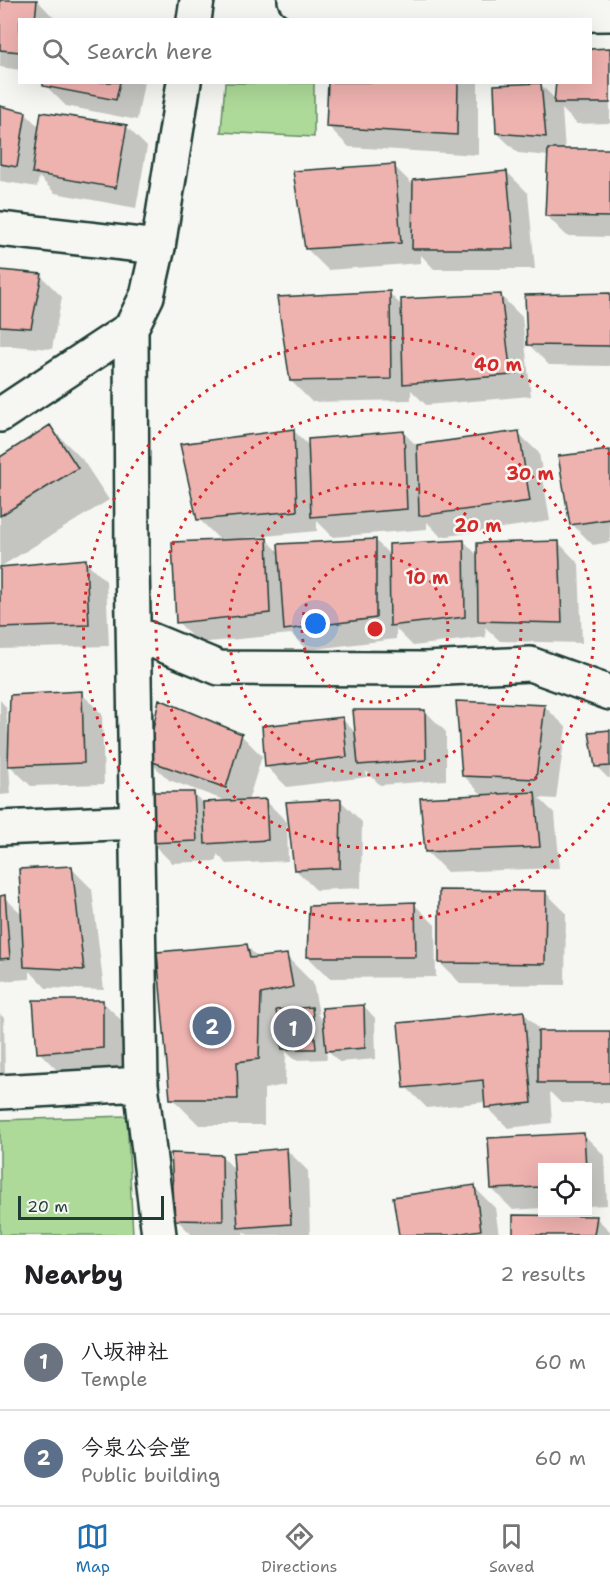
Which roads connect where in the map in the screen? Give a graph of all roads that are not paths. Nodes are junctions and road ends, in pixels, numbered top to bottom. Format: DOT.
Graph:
graph roads {
  1 [pos="197,0"];
  2 [pos="295,0"];
  3 [pos="610,14"];
  4 [pos="194,18"];
  5 [pos="184,84"];
  6 [pos="0,229"];
  7 [pos="158,247"];
  8 [pos="131,328"];
  9 [pos="0,415"];
  10 [pos="134,633"];
  11 [pos="610,693"];
  12 [pos="137,822"];
  13 [pos="0,828"];
  14 [pos="141,1084"];
  15 [pos="0,1092"];
  16 [pos="159,1235"];
  1 -- 4 [label="street"];
  2 -- 3 [label="street"];
  5 -- 7 [label="street"];
  6 -- 7 [label="street"];
  7 -- 8 [label="street"];
  8 -- 9 [label="street"];
  8 -- 10 [label="street"];
  10 -- 11 [label="street"];
  10 -- 12 [label="street"];
  12 -- 13 [label="street"];
  12 -- 14 [label="street"];
  14 -- 15 [label="street"];
  14 -- 16 [label="street"];
}
